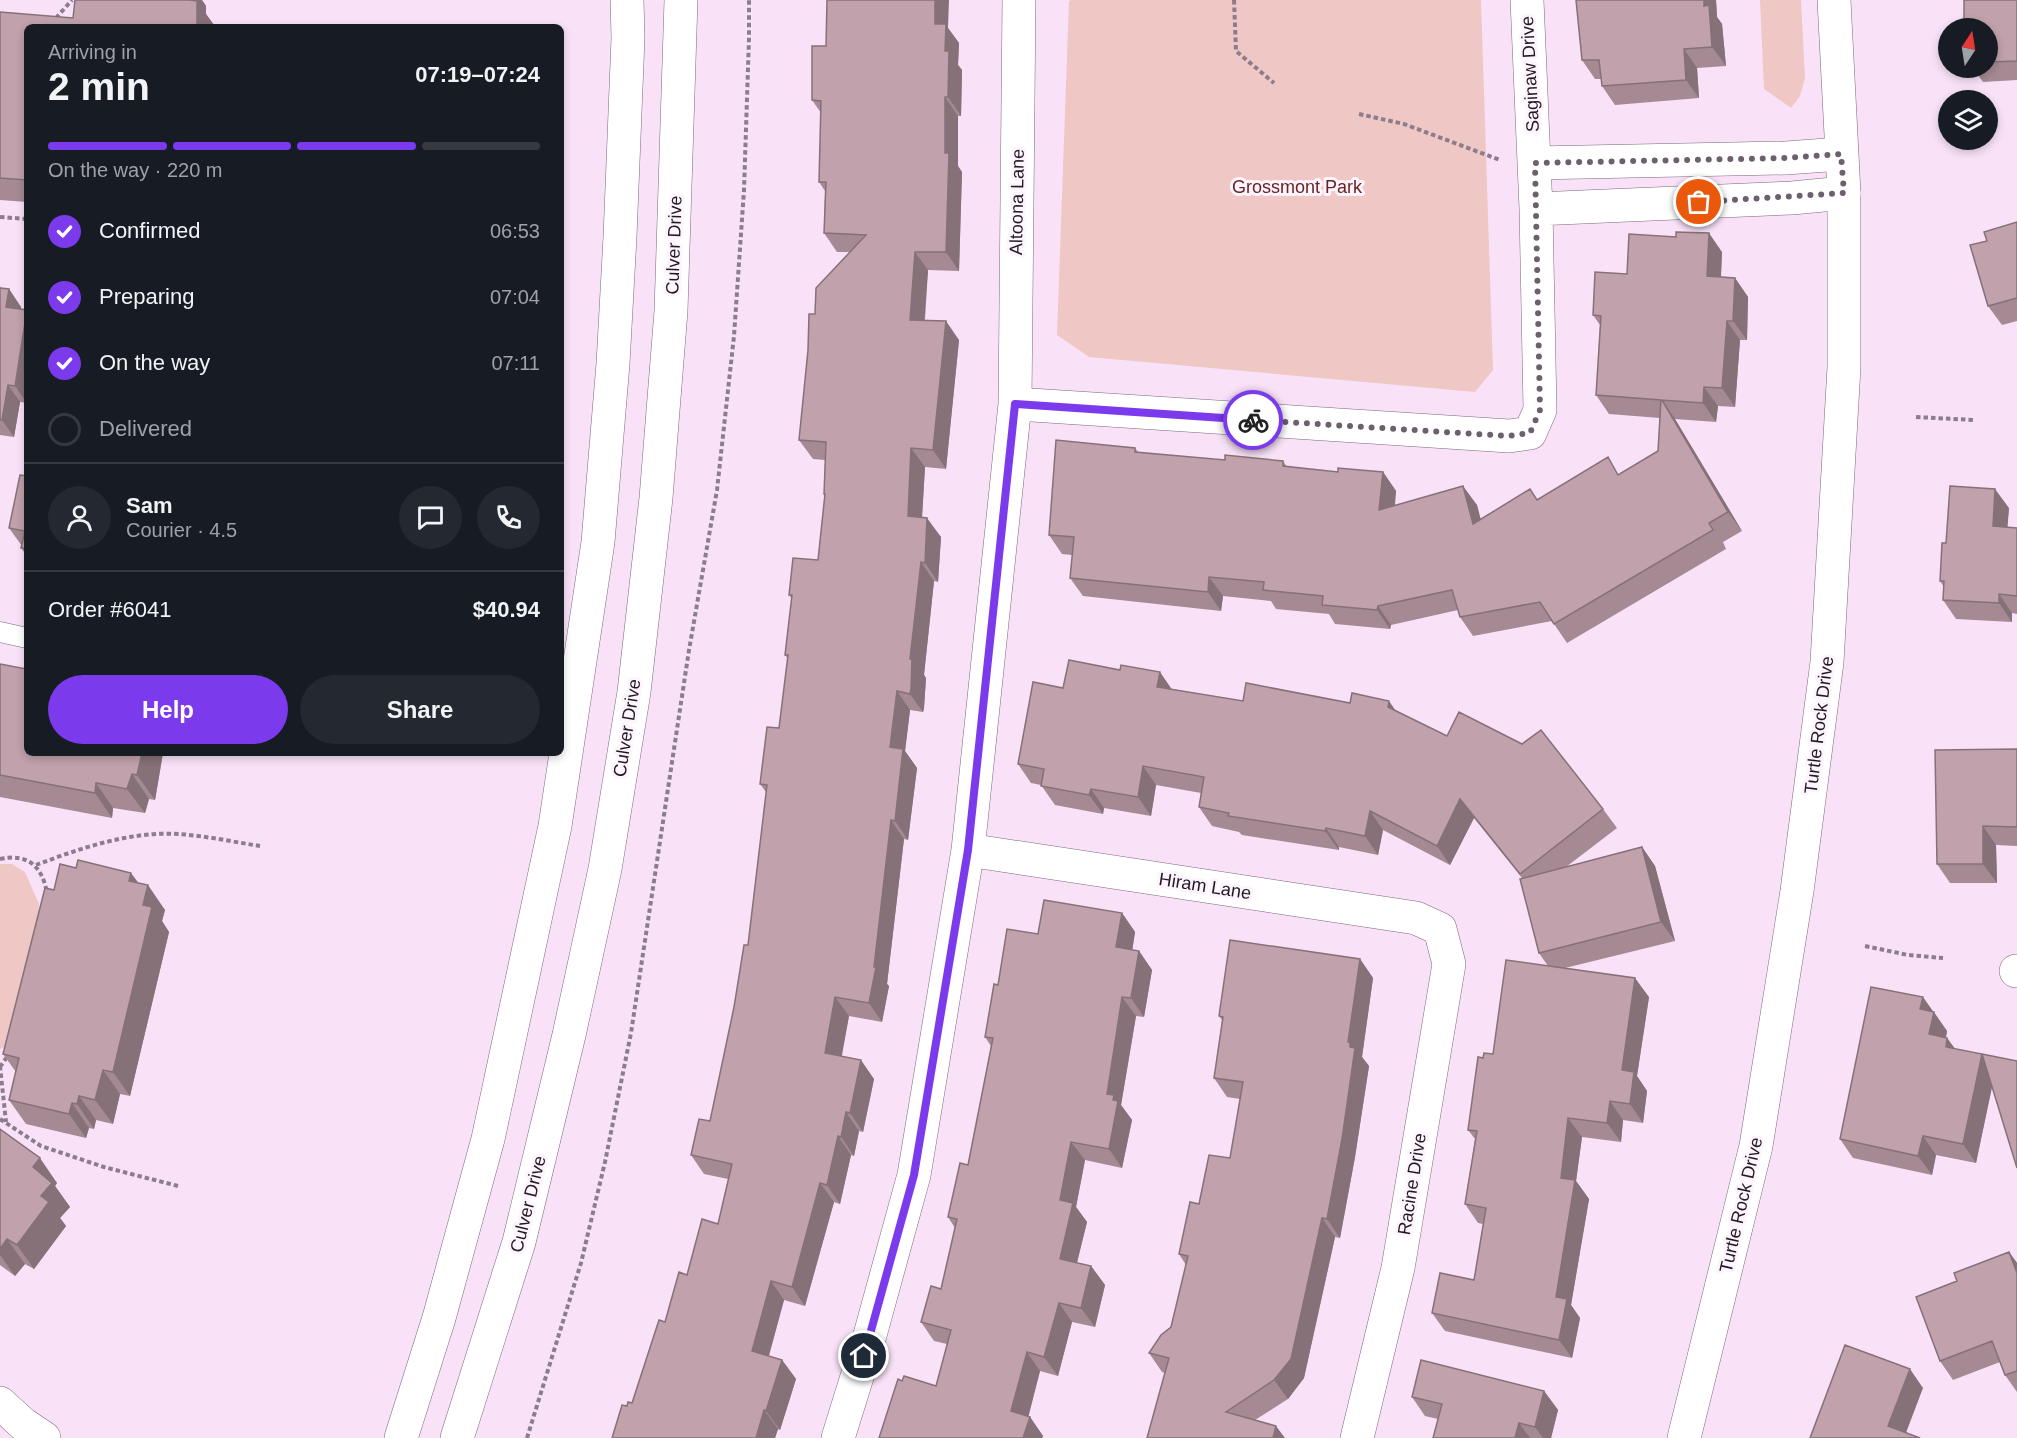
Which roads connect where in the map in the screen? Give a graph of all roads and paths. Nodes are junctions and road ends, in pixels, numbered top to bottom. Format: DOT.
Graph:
graph roads {
  1 [pos="72,0"];
  2 [pos="627,0"];
  3 [pos="681,0"];
  4 [pos="749,0"];
  5 [pos="1019,0"];
  6 [pos="1234,0"];
  7 [pos="1527,0"];
  8 [pos="1834,0"];
  9 [pos="50,17"];
  10 [pos="56,18"];
  11 [pos="60,22"];
  12 [pos="1274,83"];
  13 [pos="1359,114"];
  14 [pos="1841,154"];
  15 [pos="1500,160"];
  16 [pos="1535,163"];
  17 [pos="1844,193"];
  18 [pos="1536,209"];
  19 [pos="0,217"];
  20 [pos="24,219"];
  21 [pos="1015,404"];
  22 [pos="1916,417"];
  23 [pos="1974,420"];
  24 [pos="0,632"];
  25 [pos="24,637"];
  26 [pos="260,846"];
  27 [pos="968,850"];
  28 [pos="0,859"];
  29 [pos="36,865"];
  30 [pos="48,899"];
  31 [pos="1440,929"];
  32 [pos="1864,946"];
  33 [pos="1943,958"];
  34 [pos="9,1053"];
  35 [pos="0,1066"];
  36 [pos="0,1119"];
  37 [pos="6,1123"];
  38 [pos="178,1186"];
  39 [pos="0,1403"];
  40 [pos="44,1438"];
  41 [pos="401,1438"];
  42 [pos="457,1438"];
  43 [pos="528,1438"];
  44 [pos="838,1438"];
  45 [pos="1357,1438"];
  46 [pos="1684,1438"];
  1 -- 10 [label="path"];
  2 -- 41 [label="street"];
  3 -- 42 [label="street, Culver Drive"];
  4 -- 43 [label="path"];
  5 -- 21 [label="street, Altoona Lane"];
  6 -- 12 [label="path"];
  7 -- 16 [label="street, Saginaw Drive"];
  8 -- 14 [label="street, Turtle Rock Drive"];
  9 -- 10 [label="path"];
  10 -- 11 [label="path"];
  13 -- 15 [label="path"];
  14 -- 16 [label="street"];
  14 -- 17 [label="street, Turtle Rock Drive"];
  16 -- 18 [label="street, Saginaw Drive"];
  17 -- 18 [label="street"];
  17 -- 46 [label="street, Turtle Rock Drive"];
  18 -- 21 [label="street, Saginaw Drive"];
  19 -- 20 [label="path"];
  21 -- 27 [label="street, Altoona Lane"];
  22 -- 23 [label="path"];
  24 -- 25 [label="lane"];
  26 -- 29 [label="path"];
  27 -- 31 [label="street, Hiram Lane"];
  27 -- 44 [label="street, Altoona Lane"];
  28 -- 29 [label="path"];
  29 -- 30 [label="path"];
  31 -- 45 [label="street, Racine Drive"];
  32 -- 33 [label="path"];
  34 -- 35 [label="path"];
  35 -- 37 [label="path"];
  36 -- 37 [label="path"];
  37 -- 38 [label="path"];
  39 -- 40 [label="street"];
}
